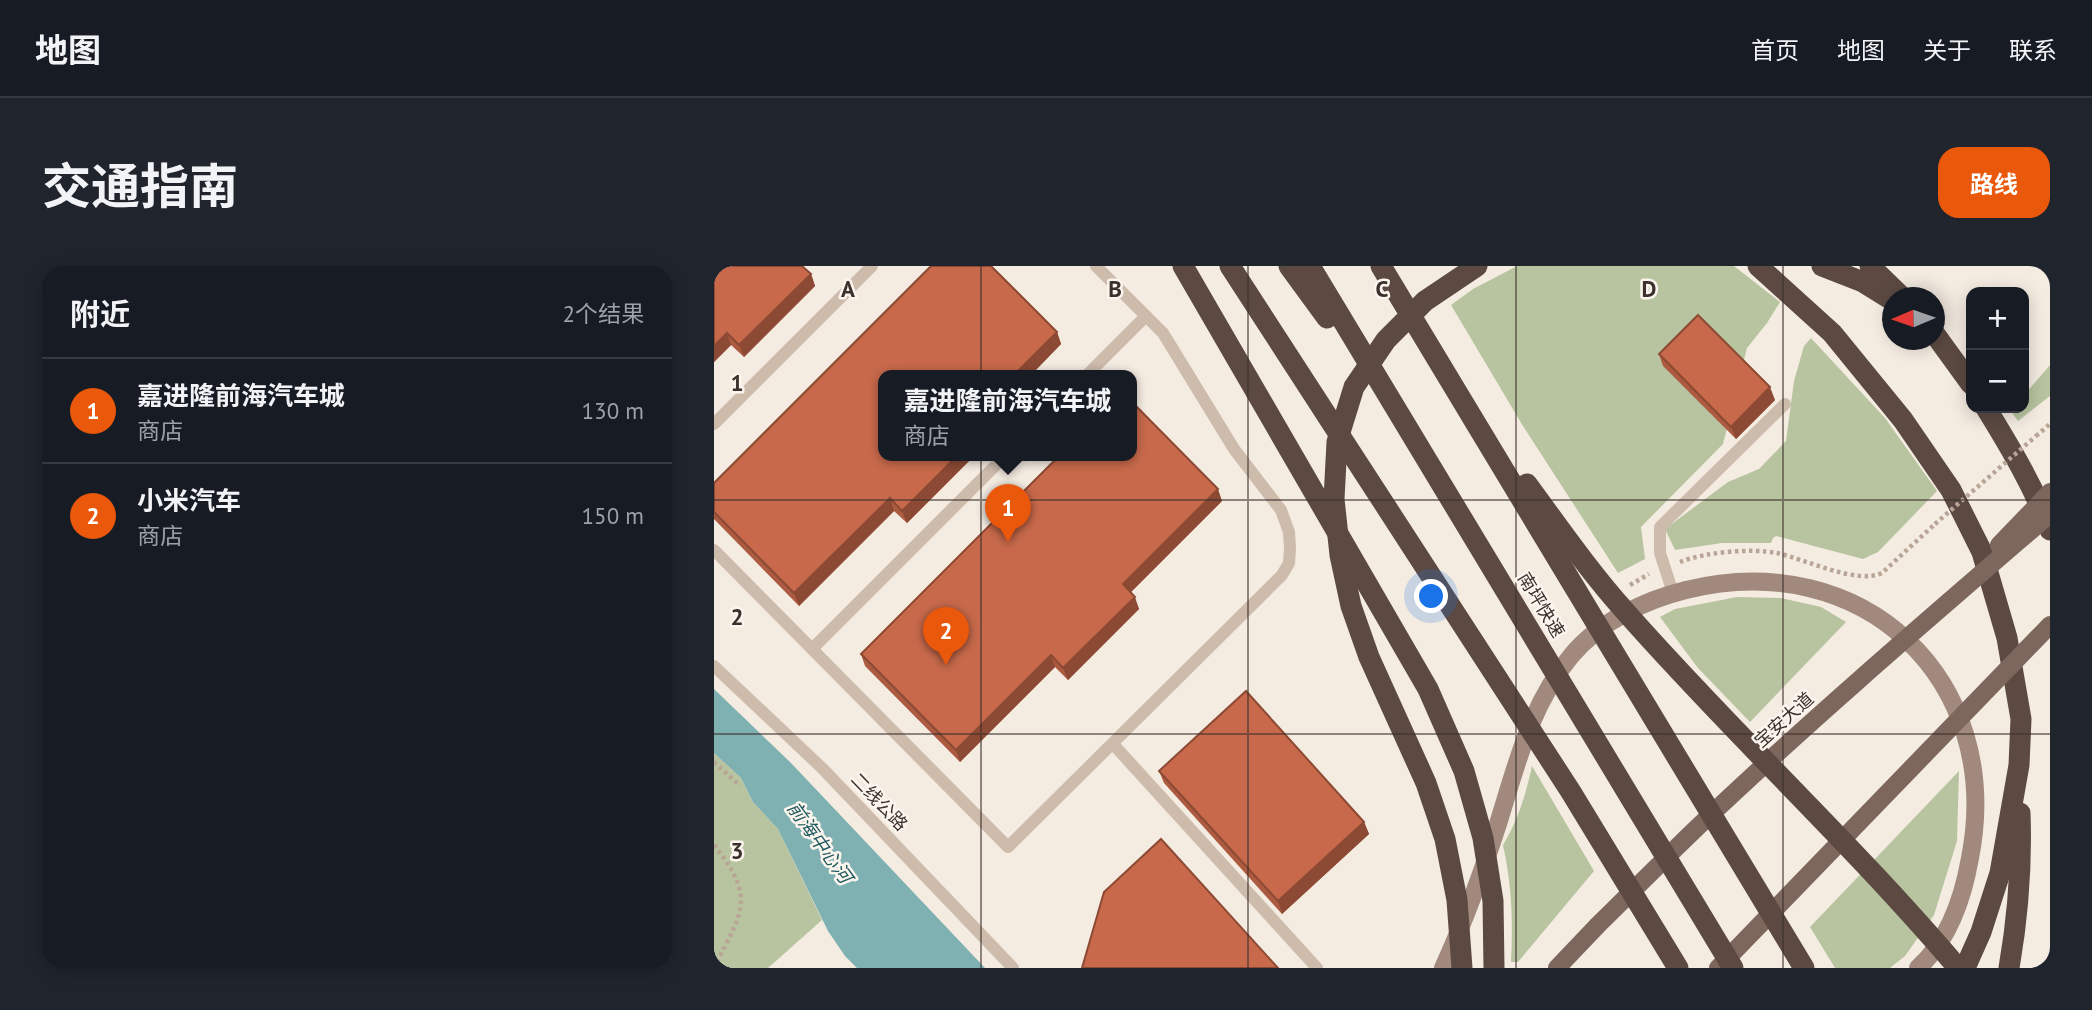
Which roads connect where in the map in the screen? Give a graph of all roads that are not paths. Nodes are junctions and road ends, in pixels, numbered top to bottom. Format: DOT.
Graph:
graph roads {
  1 [pos="872,266"];
  2 [pos="1096,266"];
  3 [pos="1183,266"];
  4 [pos="1230,266"];
  5 [pos="1289,266"];
  6 [pos="1310,266"];
  7 [pos="1381,266"];
  8 [pos="1477,266"];
  9 [pos="1758,266"];
  10 [pos="1822,266"];
  11 [pos="1870,266"];
  12 [pos="1892,287"];
  13 [pos="1882,294"];
  14 [pos="1146,316"];
  15 [pos="1945,348"];
  16 [pos="1092,370"];
  17 [pos="1966,377"];
  18 [pos="1451,381"];
  19 [pos="1785,404"];
  20 [pos="1398,412"];
  21 [pos="1989,413"];
  22 [pos="714,424"];
  23 [pos="1000,461"];
  24 [pos="2050,492"];
  25 [pos="2050,514"];
  26 [pos="2050,530"];
  27 [pos="714,550"];
  28 [pos="1672,593"];
  29 [pos="2050,625"];
  30 [pos="1912,633"];
  31 [pos="812,649"];
  32 [pos="714,666"];
  33 [pos="1113,744"];
  34 [pos="2019,765"];
  35 [pos="1013,968"];
  36 [pos="1317,968"];
  37 [pos="1443,968"];
  38 [pos="1462,968"];
  39 [pos="1493,968"];
  40 [pos="1557,968"];
  41 [pos="1678,968"];
  42 [pos="1718,968"];
  43 [pos="1733,968"];
  44 [pos="1804,968"];
  45 [pos="1918,968"];
  46 [pos="1958,968"];
  47 [pos="1965,968"];
  48 [pos="2009,968"];
  1 -- 22 [label="lane"];
  2 -- 14 [label="lane"];
  3 -- 39 [label="highway, bridge"];
  4 -- 41 [label="highway, bridge"];
  5 -- 20 [label="highway, bridge"];
  6 -- 20 [label="highway, 南坪快速, bridge"];
  7 -- 18 [label="highway, bridge"];
  8 -- 38 [label="highway, bridge"];
  9 -- 34 [label="highway"];
  10 -- 13 [label="highway"];
  11 -- 12 [label="highway"];
  14 -- 16 [label="lane"];
  14 -- 33 [label="lane"];
  15 -- 17 [label="highway"];
  18 -- 44 [label="highway, bridge"];
  18 -- 46 [label="highway, bridge"];
  19 -- 28 [label="lane"];
  20 -- 43 [label="highway, 南坪快速, bridge"];
  21 -- 26 [label="highway"];
  23 -- 31 [label="lane"];
  24 -- 30 [label="main road, bridge"];
  25 -- 30 [label="main road, 宝安大道, bridge"];
  27 -- 31 [label="lane"];
  28 -- 37 [label="main road"];
  28 -- 45 [label="main road"];
  29 -- 42 [label="main road, bridge"];
  30 -- 40 [label="main road, 宝安大道, bridge"];
  31 -- 33 [label="lane"];
  32 -- 35 [label="lane, 二线公路"];
  33 -- 36 [label="lane"];
  34 -- 47 [label="highway"];
  34 -- 48 [label="highway"];
}
